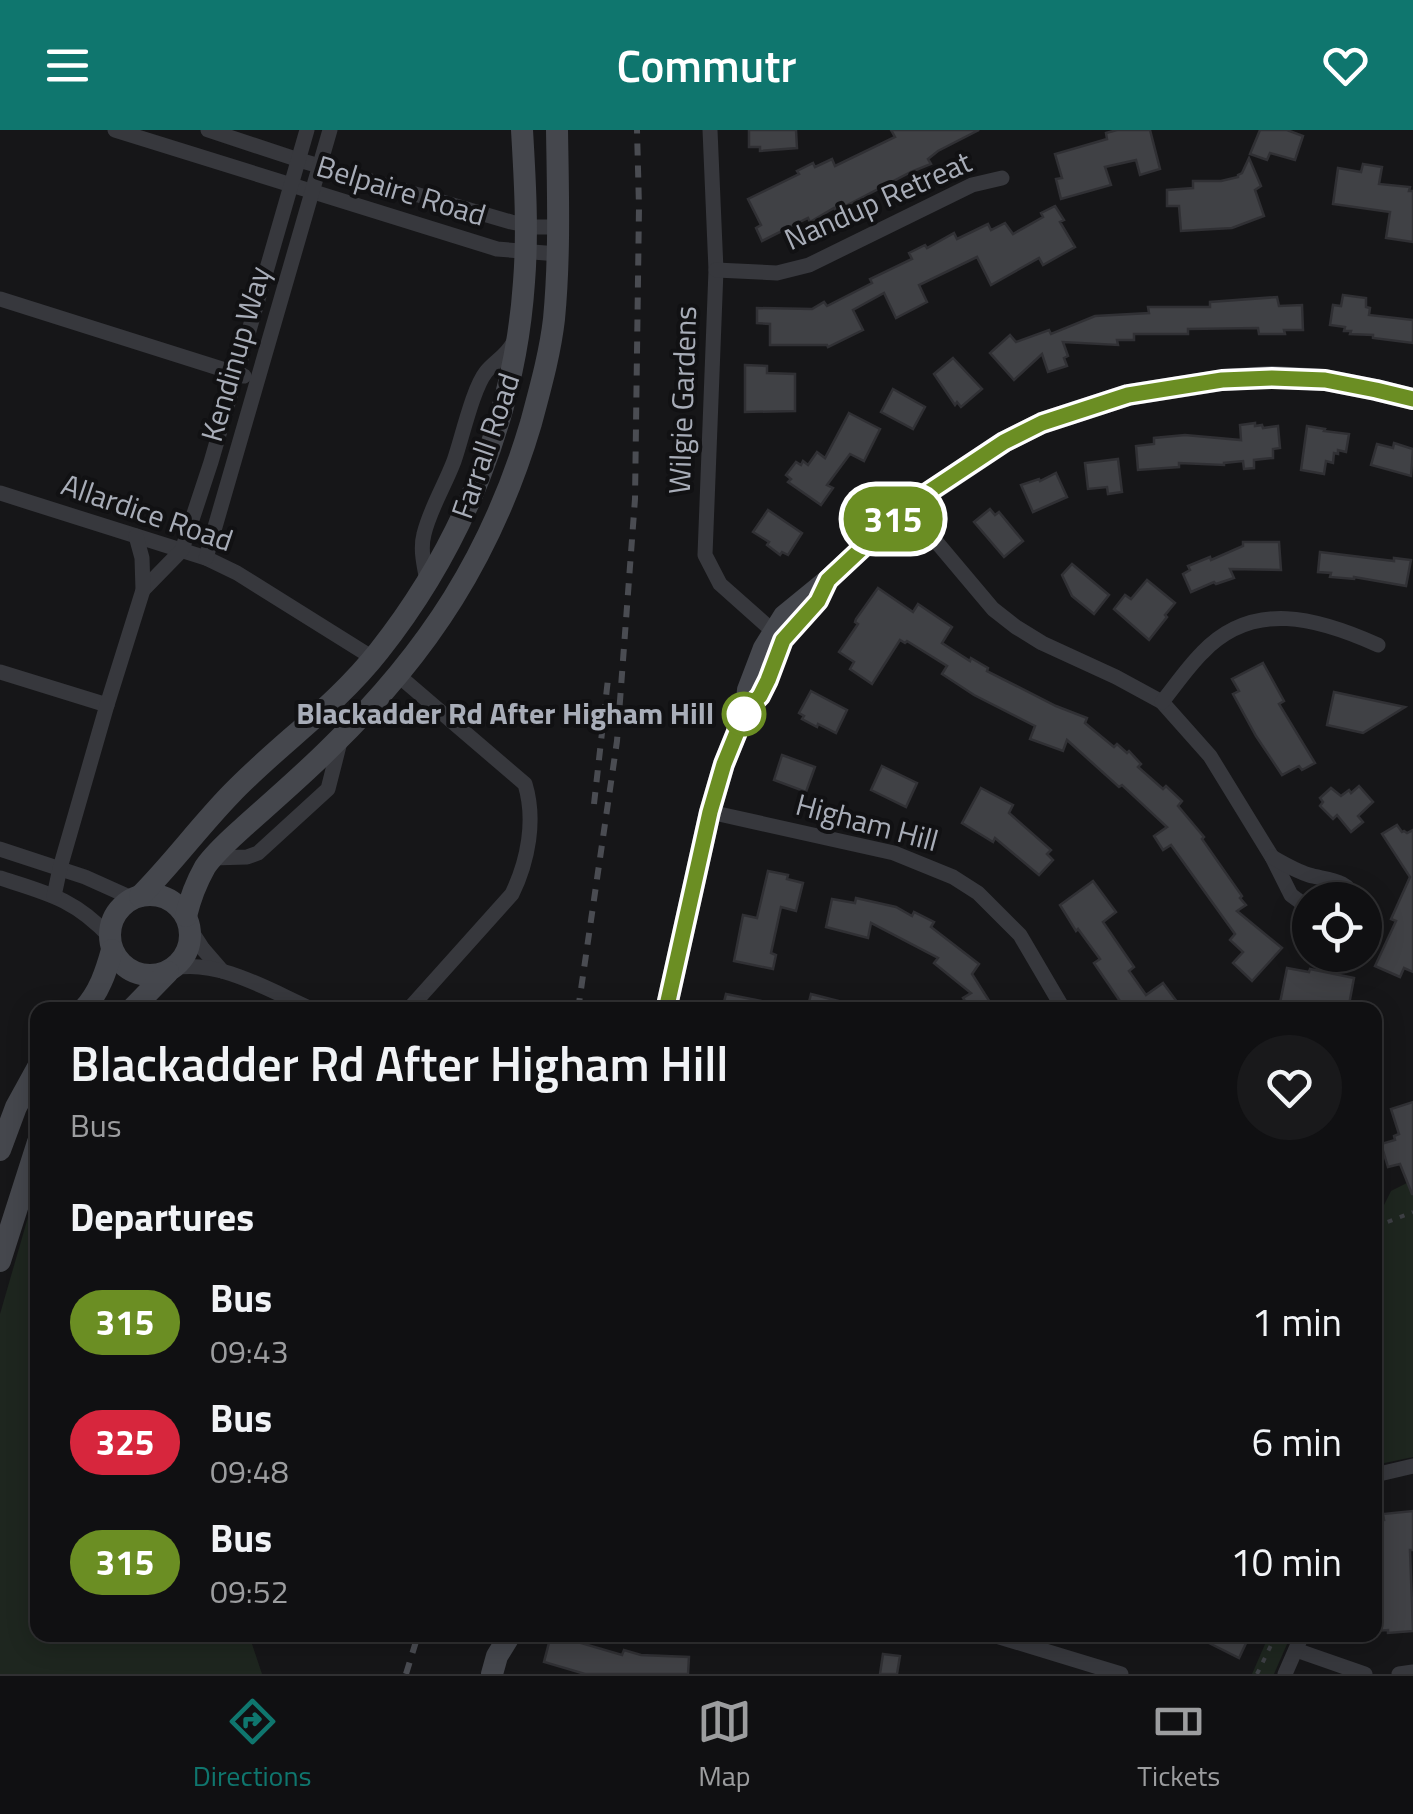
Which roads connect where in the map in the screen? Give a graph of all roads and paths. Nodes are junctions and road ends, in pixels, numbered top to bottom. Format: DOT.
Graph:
graph roads {
  1 [pos="115,130"];
  2 [pos="208,130"];
  3 [pos="307,130"];
  4 [pos="330,130"];
  5 [pos="522,130"];
  6 [pos="558,130"];
  7 [pos="710,130"];
  8 [pos="299,160"];
  9 [pos="320,166"];
  10 [pos="1002,178"];
  11 [pos="292,186"];
  12 [pos="312,192"];
  13 [pos="524,225"];
  14 [pos="559,227"];
  15 [pos="524,252"];
  16 [pos="558,254"];
  17 [pos="716,270"];
  18 [pos="265,276"];
  19 [pos="285,282"];
  20 [pos="0,299"];
  21 [pos="235,374"];
  22 [pos="256,380"];
  23 [pos="1413,400"];
  24 [pos="210,462"];
  25 [pos="231,468"];
  26 [pos="0,493"];
  27 [pos="906,507"];
  28 [pos="136,536"];
  29 [pos="182,550"];
  30 [pos="206,558"];
  31 [pos="144,590"];
  32 [pos="779,636"];
  33 [pos="1378,645"];
  34 [pos="373,658"];
  35 [pos="0,672"];
  36 [pos="399,676"];
  37 [pos="1162,702"];
  38 [pos="106,705"];
  39 [pos="710,812"];
  40 [pos="0,849"];
  41 [pos="1272,857"];
  42 [pos="60,868"];
  43 [pos="0,878"];
  44 [pos="1334,882"];
  45 [pos="1292,895"];
  46 [pos="54,896"];
  47 [pos="137,898"];
  48 [pos="188,922"];
  49 [pos="111,944"];
  50 [pos="171,970"];
  51 [pos="222,971"];
  52 [pos="90,1002"];
  53 [pos="139,1002"];
  54 [pos="295,1002"];
  55 [pos="415,1002"];
  56 [pos="668,1002"];
  57 [pos="1059,1002"];
  58 [pos="30,1077"];
  59 [pos="8,1104"];
  60 [pos="0,1150"];
  61 [pos="30,1167"];
  62 [pos="1413,1212"];
  63 [pos="1382,1223"];
  64 [pos="0,1261"];
  65 [pos="1413,1466"];
  66 [pos="1382,1474"];
  67 [pos="506,1642"];
  68 [pos="1016,1642"];
  69 [pos="1273,1642"];
  70 [pos="1299,1642"];
  71 [pos="1413,1672"];
  72 [pos="492,1674"];
  73 [pos="1122,1674"];
  74 [pos="1257,1674"];
  75 [pos="1285,1674"];
  76 [pos="1365,1674"];
  77 [pos="1399,1674"];
  1 -- 11 [label="street, Belpaire Road"];
  2 -- 8 [label="street, Belpaire Road"];
  3 -- 8 [label="street, Kendinup Way"];
  4 -- 9 [label="street, Kendinup Way"];
  5 -- 13 [label="main road, Farrall Road"];
  6 -- 14 [label="main road, Farrall Road"];
  7 -- 17 [label="street, Wilgie Gardens"];
  8 -- 9 [label="street, Belpaire Road"];
  8 -- 11 [label="street, Kendinup Way"];
  9 -- 12 [label="street, Kendinup Way"];
  9 -- 13 [label="street, Belpaire Road"];
  10 -- 17 [label="street, Nandup Retreat"];
  11 -- 12 [label="street, Belpaire Road"];
  11 -- 18 [label="street, Kendinup Way"];
  12 -- 15 [label="street, Belpaire Road"];
  12 -- 19 [label="street, Kendinup Way"];
  13 -- 14 [label="street, Belpaire Road"];
  13 -- 15 [label="main road, Farrall Road"];
  14 -- 16 [label="main road, Farrall Road"];
  15 -- 16 [label="street, Belpaire Road"];
  15 -- 34 [label="main road, Farrall Road"];
  16 -- 36 [label="main road, Farrall Road"];
  17 -- 32 [label="street, Wilgie Gardens"];
  18 -- 19 [label="street"];
  18 -- 21 [label="street, Kendinup Way"];
  19 -- 22 [label="street, Kendinup Way"];
  20 -- 21 [label="street"];
  21 -- 22 [label="street"];
  21 -- 24 [label="street, Kendinup Way"];
  22 -- 25 [label="street, Kendinup Way"];
  23 -- 27 [label="main road"];
  24 -- 25 [label="street"];
  24 -- 29 [label="street, Kendinup Way"];
  25 -- 30 [label="street, Kendinup Way"];
  26 -- 28 [label="street, Allardice Road"];
  27 -- 32 [label="main road"];
  27 -- 37 [label="street"];
  28 -- 29 [label="street, Allardice Road"];
  28 -- 31 [label="street"];
  29 -- 30 [label="street, Allardice Road"];
  29 -- 31 [label="street"];
  30 -- 34 [label="street, Allardice Road"];
  31 -- 38 [label="street"];
  32 -- 39 [label="main road"];
  33 -- 37 [label="street"];
  34 -- 47 [label="main road, Farrall Road"];
  35 -- 38 [label="street"];
  36 -- 48 [label="main road, Farrall Road"];
  36 -- 55 [label="street"];
  37 -- 41 [label="street"];
  38 -- 42 [label="street"];
  39 -- 56 [label="main road"];
  39 -- 57 [label="street, Higham Hill"];
  40 -- 42 [label="street"];
  41 -- 44 [label="street"];
  41 -- 45 [label="street"];
  42 -- 46 [label="street"];
  42 -- 47 [label="street"];
  43 -- 46 [label="street"];
  46 -- 49 [label="street"];
  47 -- 48 [label="main road"];
  47 -- 49 [label="main road"];
  48 -- 50 [label="main road"];
  48 -- 51 [label="street"];
  49 -- 50 [label="main road"];
  49 -- 52 [label="main road"];
  50 -- 51 [label="street"];
  50 -- 53 [label="main road"];
  51 -- 54 [label="street"];
  58 -- 59 [label="main road"];
  59 -- 60 [label="main road"];
  61 -- 64 [label="main road"];
  62 -- 63 [label="path"];
  65 -- 66 [label="street"];
  67 -- 72 [label="main road"];
  68 -- 73 [label="street"];
  69 -- 74 [label="path"];
  70 -- 75 [label="street"];
  70 -- 76 [label="street"];
  71 -- 77 [label="street"];
}
